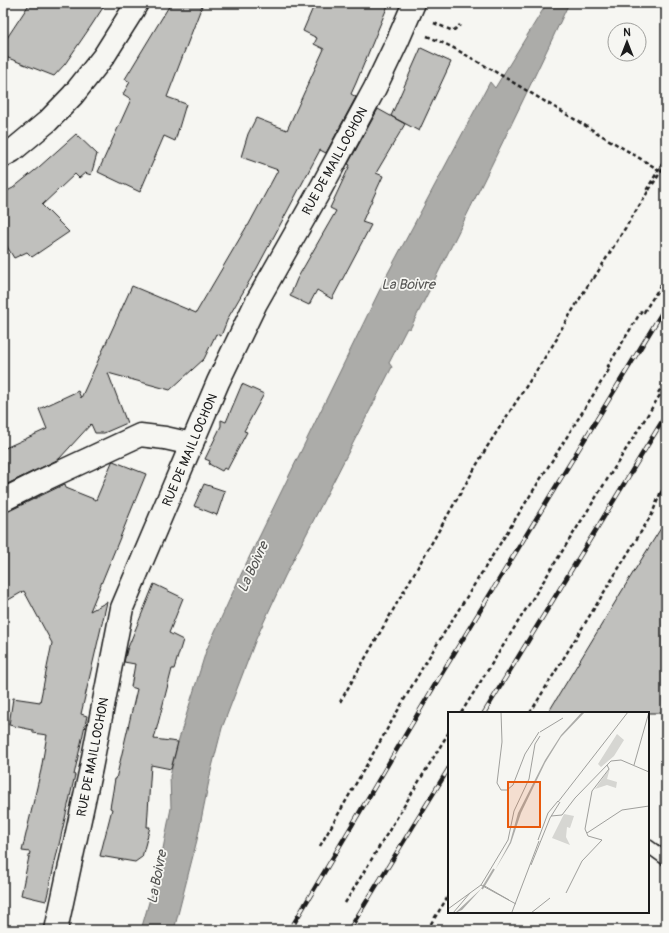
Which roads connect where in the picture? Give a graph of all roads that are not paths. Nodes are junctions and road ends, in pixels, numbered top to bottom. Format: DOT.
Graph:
graph roads {
  1 [pos="137,3"];
  2 [pos="414,3"];
  3 [pos="3,156"];
  4 [pos="192,444"];
  5 [pos="3,500"];
  6 [pos="649,847"];
  7 [pos="666,859"];
  8 [pos="56,930"];
  1 -- 3 [label="street"];
  2 -- 4 [label="street, RUE DE MAILLOCHON"];
  4 -- 5 [label="street"];
  4 -- 8 [label="street, RUE DE MAILLOCHON"];
  6 -- 7 [label="lane"];
}
